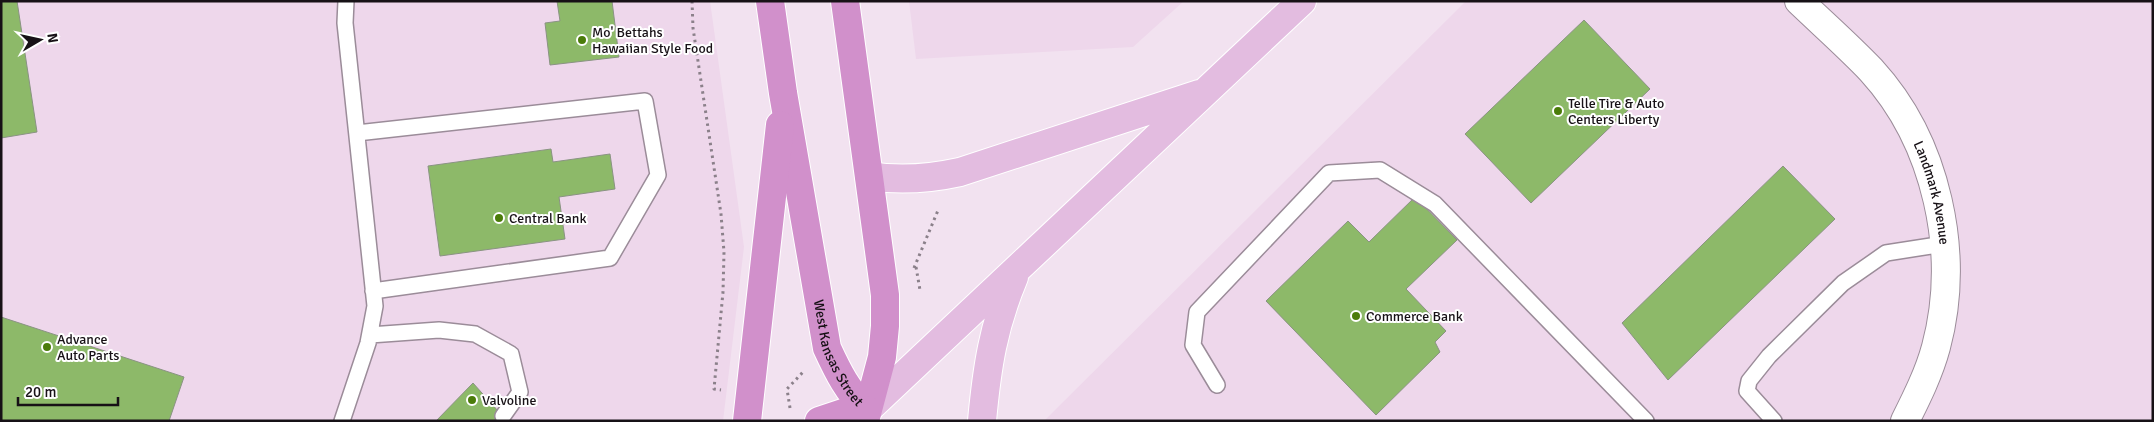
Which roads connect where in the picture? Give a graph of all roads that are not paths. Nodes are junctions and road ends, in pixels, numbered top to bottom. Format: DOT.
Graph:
graph roads {
  1 [pos="346,1"];
  2 [pos="770,1"];
  3 [pos="845,1"];
  4 [pos="1302,1"];
  5 [pos="1799,1"];
  6 [pos="1208,91"];
  7 [pos="783,93"];
  8 [pos="357,133"];
  9 [pos="869,176"];
  10 [pos="1944,244"];
  11 [pos="1017,271"];
  12 [pos="373,291"];
  13 [pos="370,335"];
  14 [pos="1217,385"];
  15 [pos="503,416"];
  16 [pos="866,416"];
  17 [pos="342,421"];
  18 [pos="747,421"];
  19 [pos="819,421"];
  20 [pos="982,421"];
  21 [pos="1646,421"];
  22 [pos="1774,421"];
  23 [pos="1905,421"];
  1 -- 8 [label="lane"];
  2 -- 7 [label="highway, West Kansas Street"];
  3 -- 9 [label="highway, West Kansas Street"];
  4 -- 6 [label="main road"];
  5 -- 10 [label="street, Landmark Avenue"];
  6 -- 9 [label="main road"];
  6 -- 11 [label="main road"];
  7 -- 16 [label="highway, West Kansas Street"];
  7 -- 18 [label="highway"];
  8 -- 12 [label="lane"];
  8 -- 12 [label="lane"];
  9 -- 16 [label="highway, West Kansas Street"];
  10 -- 22 [label="lane"];
  10 -- 23 [label="street, Landmark Avenue"];
  11 -- 16 [label="main road"];
  11 -- 20 [label="main road"];
  12 -- 13 [label="lane"];
  13 -- 15 [label="lane"];
  13 -- 17 [label="lane"];
  14 -- 21 [label="lane"];
  16 -- 19 [label="highway"];
}
